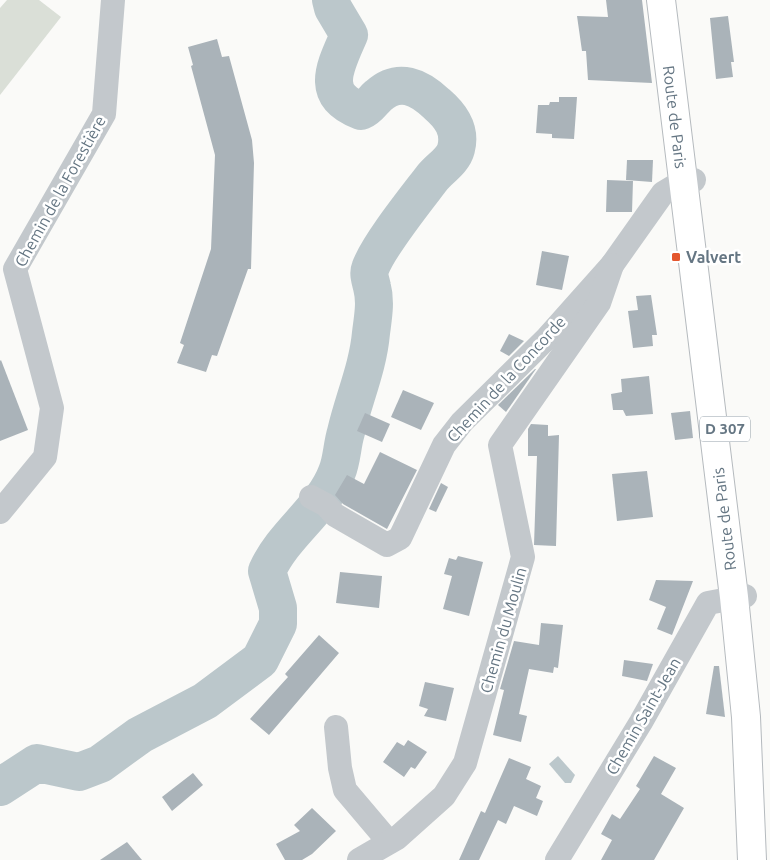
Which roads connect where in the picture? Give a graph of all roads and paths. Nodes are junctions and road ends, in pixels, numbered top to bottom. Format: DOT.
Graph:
graph roads {
  1 [pos="113,0"];
  2 [pos="661,0"];
  3 [pos="672,0"];
  4 [pos="689,180"];
  5 [pos="612,265"];
  6 [pos="318,501"];
  7 [pos="0,512"];
  8 [pos="739,596"];
  9 [pos="336,727"];
  10 [pos="389,842"];
  11 [pos="359,860"];
  12 [pos="557,860"];
  13 [pos="752,860"];
  14 [pos="762,860"];
  1 -- 7 [label="street, Chemin de la Forestière"];
  2 -- 4 [label="main road, Route de Paris / D 307"];
  3 -- 4 [label="main road, Route de Paris / D 307"];
  4 -- 5 [label="street, Chemin de la Concorde"];
  4 -- 8 [label="main road, Route de Paris / D 307"];
  5 -- 6 [label="street, Chemin de la Concorde"];
  5 -- 10 [label="street, Chemin du Moulin"];
  8 -- 12 [label="street, Chemin Saint-Jean"];
  8 -- 13 [label="main road, Route de Paris / D 307"];
  8 -- 14 [label="main road, Route de Paris / D 307"];
  9 -- 10 [label="street"];
  10 -- 11 [label="street, Chemin du Moulin"];
}
